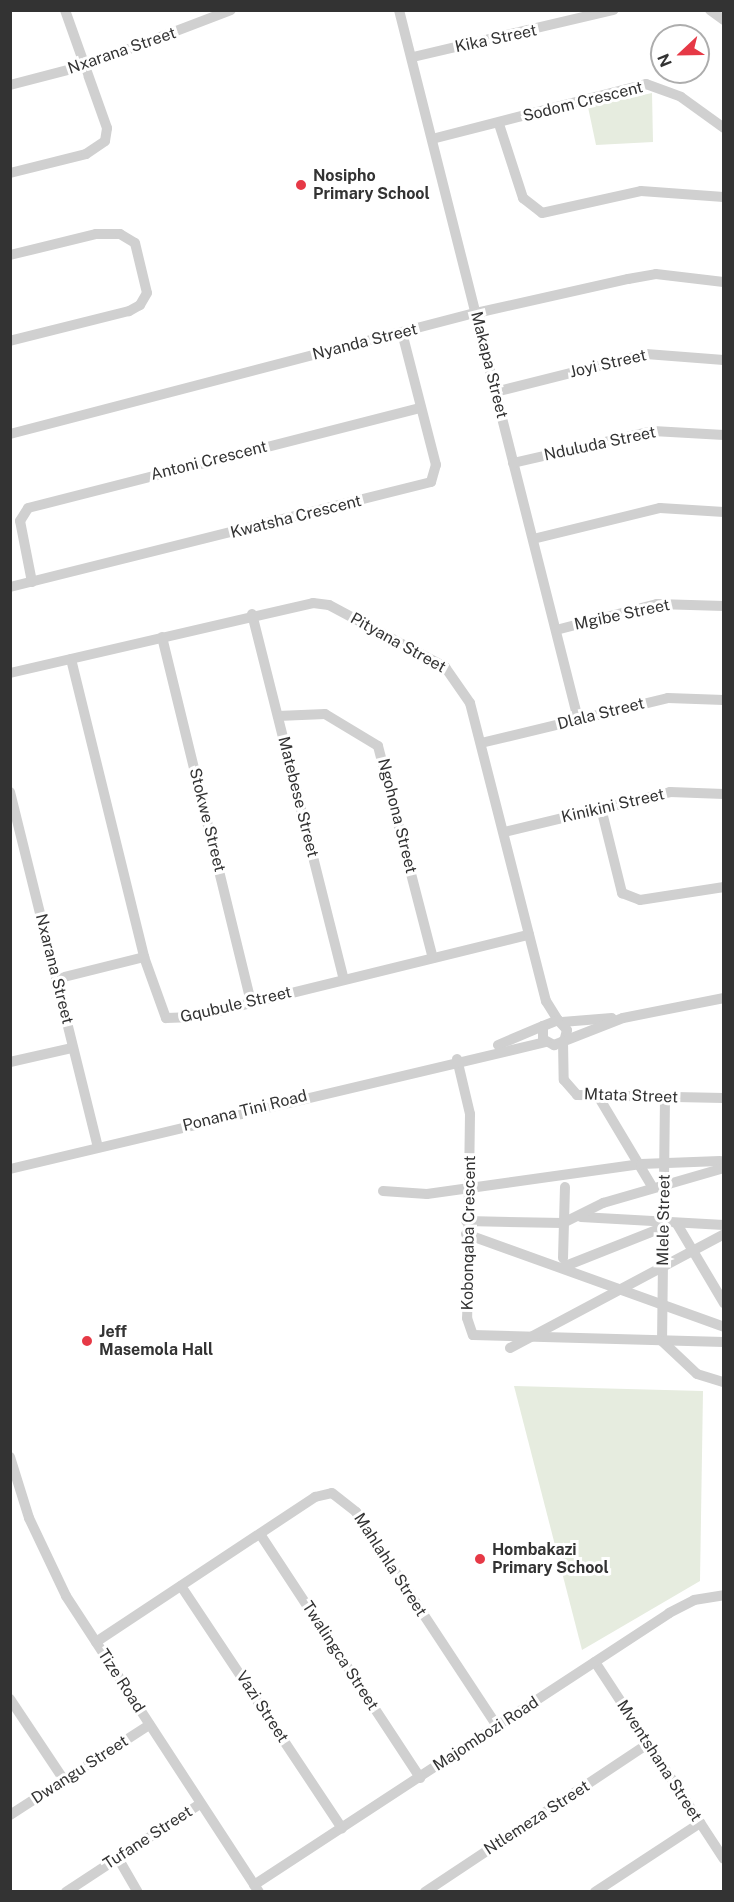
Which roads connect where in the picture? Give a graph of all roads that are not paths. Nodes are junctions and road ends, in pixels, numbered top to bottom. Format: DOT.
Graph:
graph roads {
  1 [pos="65,10"];
  2 [pos="231,10"];
  3 [pos="399,10"];
  4 [pos="614,10"];
  5 [pos="710,10"];
  6 [pos="723,20"];
  7 [pos="413,57"];
  8 [pos="87,65"];
  9 [pos="10,85"];
  10 [pos="499,124"];
  11 [pos="723,128"];
  12 [pos="432,139"];
  13 [pos="10,173"];
  14 [pos="723,197"];
  15 [pos="10,255"];
  16 [pos="723,282"];
  17 [pos="476,313"];
  18 [pos="402,333"];
  19 [pos="10,341"];
  20 [pos="723,360"];
  21 [pos="495,392"];
  22 [pos="420,408"];
  23 [pos="10,434"];
  24 [pos="723,435"];
  25 [pos="513,463"];
  26 [pos="723,512"];
  27 [pos="533,539"];
  28 [pos="32,582"];
  29 [pos="10,588"];
  30 [pos="723,606"];
  31 [pos="252,614"];
  32 [pos="556,630"];
  33 [pos="162,637"];
  34 [pos="71,658"];
  35 [pos="10,673"];
  36 [pos="723,700"];
  37 [pos="278,716"];
  38 [pos="578,719"];
  39 [pos="481,743"];
  40 [pos="10,792"];
  41 [pos="723,794"];
  42 [pos="601,808"];
  43 [pos="504,832"];
  44 [pos="723,887"];
  45 [pos="529,935"];
  46 [pos="144,957"];
  47 [pos="433,958"];
  48 [pos="56,979"];
  49 [pos="344,980"];
  50 [pos="723,998"];
  51 [pos="546,1001"];
  52 [pos="251,1002"];
  53 [pos="623,1018"];
  54 [pos="560,1021"];
  55 [pos="544,1025"];
  56 [pos="564,1040"];
  57 [pos="548,1043"];
  58 [pos="72,1048"];
  59 [pos="479,1054"];
  60 [pos="457,1059"];
  61 [pos="10,1062"];
  62 [pos="560,1062"];
  63 [pos="598,1096"];
  64 [pos="664,1098"];
  65 [pos="723,1098"];
  66 [pos="98,1146"];
  67 [pos="664,1162"];
  68 [pos="641,1164"];
  69 [pos="722,1165"];
  70 [pos="10,1169"];
  71 [pos="665,1184"];
  72 [pos="565,1186"];
  73 [pos="653,1188"];
  74 [pos="468,1189"];
  75 [pos="383,1191"];
  76 [pos="466,1221"];
  77 [pos="568,1221"];
  78 [pos="677,1224"];
  79 [pos="664,1225"];
  80 [pos="723,1225"];
  81 [pos="466,1234"];
  82 [pos="723,1234"];
  83 [pos="691,1248"];
  84 [pos="664,1263"];
  85 [pos="561,1264"];
  86 [pos="621,1289"];
  87 [pos="723,1303"];
  88 [pos="663,1306"];
  89 [pos="723,1327"];
  90 [pos="532,1339"];
  91 [pos="662,1341"];
  92 [pos="723,1342"];
  93 [pos="510,1348"];
  94 [pos="723,1382"];
  95 [pos="10,1457"];
  96 [pos="260,1534"];
  97 [pos="181,1586"];
  98 [pos="723,1595"];
  99 [pos="96,1642"];
  100 [pos="596,1662"];
  101 [pos="10,1699"];
  102 [pos="149,1725"];
  103 [pos="498,1727"];
  104 [pos="648,1744"];
  105 [pos="420,1778"];
  106 [pos="64,1780"];
  107 [pos="200,1804"];
  108 [pos="10,1815"];
  109 [pos="700,1823"];
  110 [pos="342,1828"];
  111 [pos="723,1856"];
  112 [pos="118,1858"];
  113 [pos="256,1888"];
  114 [pos="66,1892"];
  115 [pos="138,1892"];
  116 [pos="425,1892"];
  117 [pos="595,1892"];
  1 -- 8 [label="street"];
  2 -- 8 [label="street, Nxarana Street"];
  3 -- 7 [label="street, Makapa Street"];
  4 -- 7 [label="street, Kika Street"];
  5 -- 6 [label="street"];
  7 -- 12 [label="street, Makapa Street"];
  8 -- 9 [label="street, Nxarana Street"];
  8 -- 13 [label="street"];
  10 -- 11 [label="street, Sodom Crescent"];
  10 -- 12 [label="street, Sodom Crescent"];
  10 -- 14 [label="street"];
  12 -- 17 [label="street, Makapa Street"];
  15 -- 19 [label="street"];
  16 -- 17 [label="street, Nyanda Street"];
  17 -- 18 [label="street, Nyanda Street"];
  17 -- 21 [label="street, Makapa Street"];
  18 -- 22 [label="street, Kwatsha Crescent"];
  18 -- 23 [label="street, Nyanda Street"];
  20 -- 21 [label="street, Joyi Street"];
  21 -- 25 [label="street, Makapa Street"];
  22 -- 28 [label="street, Antoni Crescent"];
  22 -- 28 [label="street, Kwatsha Crescent"];
  24 -- 25 [label="street, Nduluda Street"];
  25 -- 27 [label="street, Makapa Street"];
  26 -- 27 [label="street"];
  27 -- 32 [label="street, Makapa Street"];
  28 -- 29 [label="street, Kwatsha Crescent"];
  30 -- 32 [label="street, Mgibe Street"];
  31 -- 33 [label="street, Pityana Street"];
  31 -- 37 [label="street, Matebese Street"];
  31 -- 39 [label="street, Pityana Street"];
  32 -- 38 [label="street, Makapa Street"];
  33 -- 34 [label="street, Pityana Street"];
  33 -- 52 [label="street, Stokwe Street"];
  34 -- 35 [label="street, Pityana Street"];
  34 -- 46 [label="street, Gqubule Street"];
  36 -- 38 [label="street, Dlala Street"];
  37 -- 47 [label="street, Ngohona Street"];
  37 -- 49 [label="street, Matebese Street"];
  38 -- 39 [label="street, Dlala Street"];
  39 -- 43 [label="street, Pityana Street"];
  40 -- 48 [label="street, Nxarana Street"];
  41 -- 42 [label="street, Kinikini Street"];
  42 -- 43 [label="street, Kinikini Street"];
  42 -- 44 [label="street"];
  43 -- 45 [label="street, Pityana Street"];
  45 -- 47 [label="street, Gqubule Street"];
  45 -- 51 [label="street, Pityana Street"];
  46 -- 48 [label="street"];
  46 -- 52 [label="street, Gqubule Street"];
  47 -- 49 [label="street, Gqubule Street"];
  48 -- 58 [label="street, Nxarana Street"];
  49 -- 52 [label="street, Gqubule Street"];
  50 -- 53 [label="street"];
  51 -- 54 [label="street, Pityana Street"];
  51 -- 55 [label="street, Pityana Street"];
  53 -- 54 [label="street"];
  53 -- 56 [label="street"];
  54 -- 55 [label="street, Ponana Tini Road"];
  54 -- 56 [label="street, Mtata Street"];
  55 -- 57 [label="street, Pityana Street"];
  55 -- 59 [label="street, Ponana Tini Road"];
  56 -- 57 [label="street, Ponana Tini Road"];
  56 -- 62 [label="street, Mtata Street"];
  57 -- 59 [label="street, Ponana Tini Road"];
  57 -- 62 [label="street, Mtata Street"];
  58 -- 61 [label="street"];
  58 -- 66 [label="street, Nxarana Street"];
  59 -- 60 [label="street, Ponana Tini Road"];
  60 -- 66 [label="street, Ponana Tini Road"];
  60 -- 74 [label="street, Kobonqaba Crescent"];
  62 -- 63 [label="street, Mtata Street"];
  63 -- 64 [label="street, Mtata Street"];
  63 -- 68 [label="street"];
  64 -- 65 [label="street, Mtata Street"];
  64 -- 67 [label="street, Mlele Street"];
  66 -- 70 [label="street, Ponana Tini Road"];
  67 -- 68 [label="street"];
  67 -- 69 [label="street"];
  67 -- 71 [label="street, Mlele Street"];
  68 -- 73 [label="street"];
  68 -- 74 [label="street"];
  69 -- 71 [label="street"];
  71 -- 73 [label="street"];
  71 -- 79 [label="street, Mlele Street"];
  72 -- 77 [label="street"];
  73 -- 77 [label="street"];
  74 -- 75 [label="street"];
  74 -- 76 [label="street, Kobonqaba Crescent"];
  76 -- 77 [label="street"];
  76 -- 81 [label="street, Kobonqaba Crescent"];
  77 -- 79 [label="street"];
  77 -- 85 [label="street"];
  78 -- 79 [label="street"];
  78 -- 80 [label="street"];
  78 -- 83 [label="street"];
  79 -- 84 [label="street, Mlele Street"];
  79 -- 85 [label="street"];
  81 -- 85 [label="street"];
  81 -- 90 [label="street, Kobonqaba Crescent"];
  82 -- 83 [label="street"];
  83 -- 84 [label="street"];
  83 -- 87 [label="street"];
  84 -- 86 [label="street"];
  84 -- 88 [label="street, Mlele Street"];
  85 -- 86 [label="street"];
  86 -- 88 [label="street"];
  86 -- 90 [label="street"];
  88 -- 89 [label="street"];
  88 -- 91 [label="street, Mlele Street"];
  90 -- 91 [label="street, Kobonqaba Crescent"];
  90 -- 93 [label="street"];
  91 -- 92 [label="street, Kobonqaba Crescent"];
  91 -- 94 [label="street"];
  95 -- 99 [label="street, Tize Road"];
  96 -- 97 [label="street, Mahlahla Street"];
  96 -- 103 [label="street, Mahlahla Street"];
  96 -- 105 [label="street, Twalingca Street"];
  97 -- 99 [label="street, Mahlahla Street"];
  97 -- 110 [label="street, Vazi Street"];
  98 -- 100 [label="street, Majombozi Road"];
  99 -- 102 [label="street, Tize Road"];
  100 -- 103 [label="street, Majombozi Road"];
  100 -- 104 [label="street, Mventshana Street"];
  101 -- 106 [label="street"];
  102 -- 106 [label="street, Dwangu Street"];
  102 -- 107 [label="street, Tize Road"];
  103 -- 105 [label="street, Majombozi Road"];
  104 -- 109 [label="street, Mventshana Street"];
  104 -- 116 [label="street, Ntlemeza Street"];
  105 -- 110 [label="street, Majombozi Road"];
  106 -- 108 [label="street, Dwangu Street"];
  107 -- 112 [label="street, Tufane Street"];
  107 -- 113 [label="street, Tize Road"];
  109 -- 111 [label="street, Mventshana Street"];
  109 -- 117 [label="street"];
  110 -- 113 [label="street, Majombozi Road"];
  112 -- 114 [label="street, Tufane Street"];
  112 -- 115 [label="street"];
}
